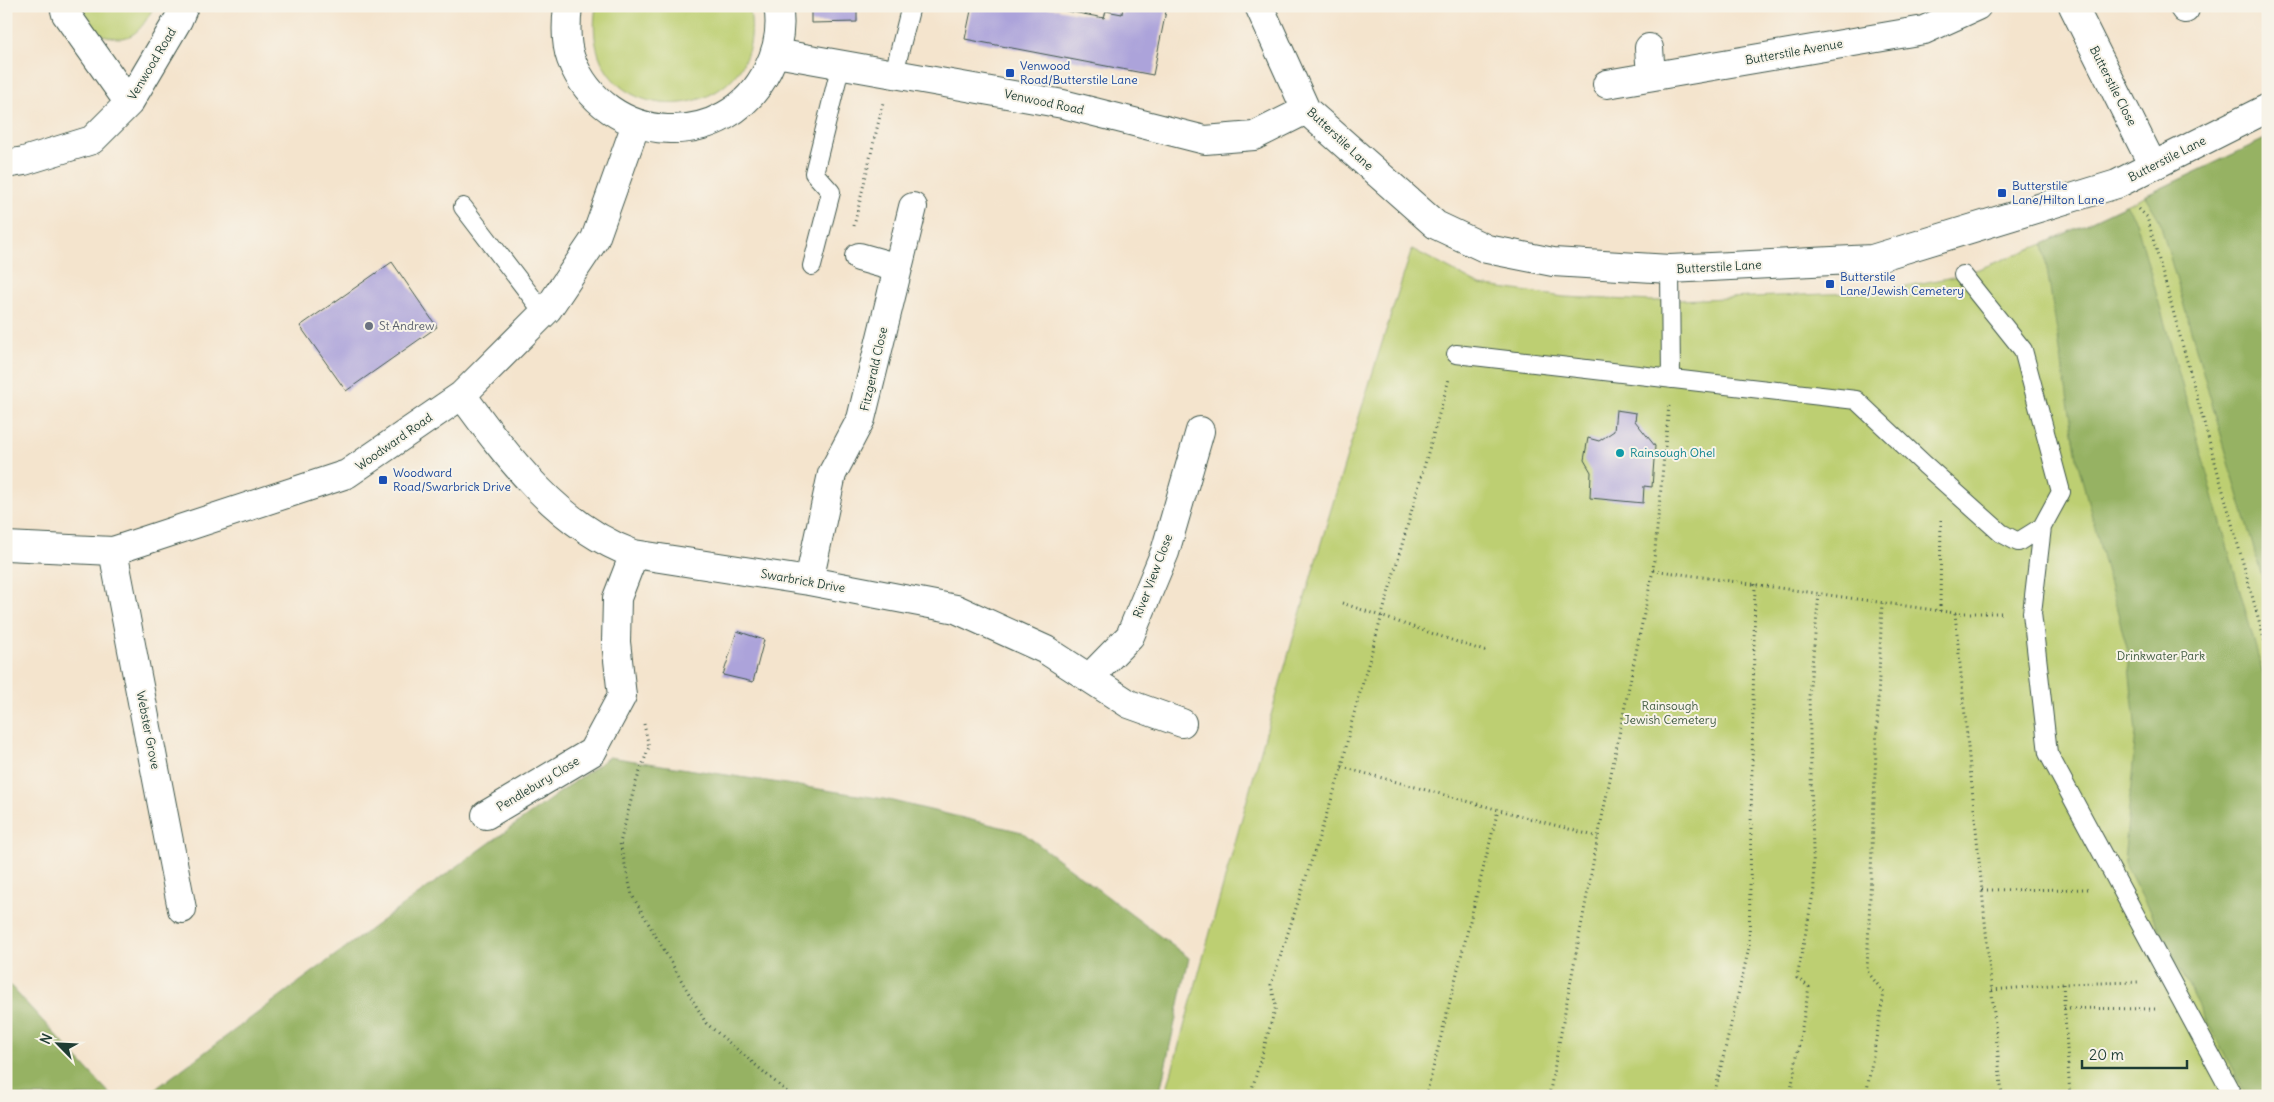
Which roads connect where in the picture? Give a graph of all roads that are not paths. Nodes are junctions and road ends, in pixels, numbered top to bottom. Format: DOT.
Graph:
graph roads {
  1 [pos="64,6"];
  2 [pos="184,6"];
  3 [pos="568,6"];
  4 [pos="778,6"];
  5 [pos="911,6"];
  6 [pos="1259,6"];
  7 [pos="1977,6"];
  8 [pos="2073,6"];
  9 [pos="1649,48"];
  10 [pos="776,53"];
  11 [pos="841,64"];
  12 [pos="894,73"];
  13 [pos="1651,76"];
  14 [pos="1607,84"];
  15 [pos="130,103"];
  16 [pos="2268,108"];
  17 [pos="1306,110"];
  18 [pos="636,124"];
  19 [pos="6,164"];
  20 [pos="2153,166"];
  21 [pos="462,207"];
  22 [pos="912,207"];
  23 [pos="860,257"];
  24 [pos="812,266"];
  25 [pos="898,268"];
  26 [pos="1670,269"];
  27 [pos="1963,275"];
  28 [pos="544,313"];
  29 [pos="1456,354"];
  30 [pos="1671,379"];
  31 [pos="462,394"];
  32 [pos="1200,431"];
  33 [pos="2042,527"];
  34 [pos="6,546"];
  35 [pos="113,551"];
  36 [pos="634,554"];
  37 [pos="809,581"];
  38 [pos="1090,678"];
  39 [pos="1182,723"];
  40 [pos="486,815"];
  41 [pos="182,909"];
  42 [pos="2233,1096"];
  1 -- 15 [label="street"];
  2 -- 15 [label="street, Venwood Road"];
  3 -- 18 [label="street"];
  4 -- 10 [label="street"];
  5 -- 12 [label="lane"];
  6 -- 17 [label="street, Butterstile Lane"];
  7 -- 13 [label="street, Butterstile Avenue"];
  8 -- 20 [label="street, Butterstile Close"];
  9 -- 13 [label="street"];
  10 -- 11 [label="street, Venwood Road"];
  10 -- 18 [label="street"];
  11 -- 12 [label="street, Venwood Road"];
  11 -- 24 [label="lane"];
  12 -- 17 [label="street, Venwood Road"];
  13 -- 14 [label="street, Butterstile Avenue"];
  15 -- 19 [label="street, Venwood Road"];
  16 -- 20 [label="street, Butterstile Lane"];
  17 -- 26 [label="street, Butterstile Lane"];
  18 -- 28 [label="street, Woodward Road"];
  20 -- 26 [label="street, Butterstile Lane"];
  21 -- 28 [label="lane"];
  22 -- 25 [label="street, Fitzgerald Close"];
  23 -- 25 [label="street"];
  25 -- 37 [label="street, Fitzgerald Close"];
  26 -- 30 [label="lane"];
  27 -- 33 [label="lane"];
  28 -- 31 [label="street, Woodward Road"];
  29 -- 30 [label="lane"];
  30 -- 33 [label="lane"];
  31 -- 35 [label="street, Woodward Road"];
  31 -- 36 [label="street, Swarbrick Drive"];
  32 -- 38 [label="street, River View Close"];
  33 -- 42 [label="lane"];
  34 -- 35 [label="street, Woodward Road"];
  35 -- 41 [label="street, Webster Grove"];
  36 -- 37 [label="street, Swarbrick Drive"];
  36 -- 40 [label="street, Pendlebury Close"];
  37 -- 38 [label="street, Swarbrick Drive"];
  38 -- 39 [label="street, Swarbrick Drive"];
}
